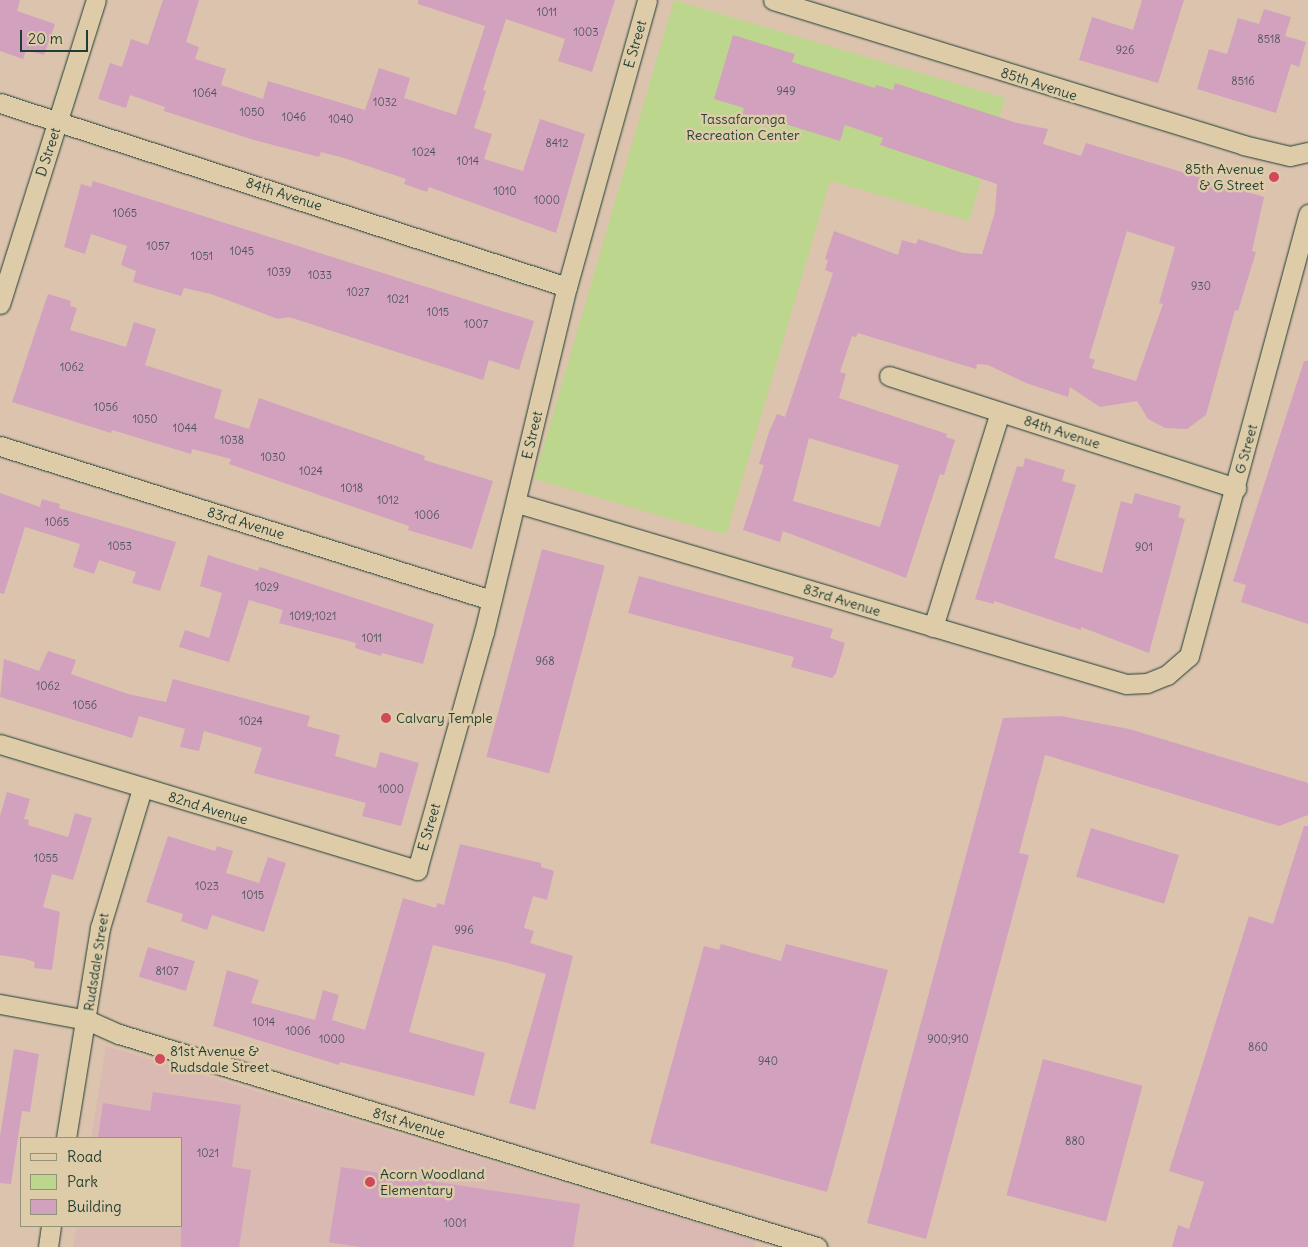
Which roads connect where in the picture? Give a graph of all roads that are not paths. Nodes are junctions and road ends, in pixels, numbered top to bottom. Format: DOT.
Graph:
graph roads {
  1 [pos="96,0"];
  2 [pos="647,0"];
  3 [pos="773,0"];
  4 [pos="0,103"];
  5 [pos="58,121"];
  6 [pos="1308,152"];
  7 [pos="1308,214"];
  8 [pos="567,287"];
  9 [pos="0,304"];
  10 [pos="888,376"];
  11 [pos="1000,412"];
  12 [pos="0,446"];
  13 [pos="1236,488"];
  14 [pos="516,503"];
  15 [pos="491,600"];
  16 [pos="933,627"];
  17 [pos="1167,675"];
  18 [pos="0,744"];
  19 [pos="142,788"];
  20 [pos="417,870"];
  21 [pos="0,1004"];
  22 [pos="87,1020"];
  23 [pos="66,1137"];
  24 [pos="51,1227"];
  25 [pos="48,1247"];
  26 [pos="817,1247"];
  1 -- 5 [label="street, D Street"];
  2 -- 8 [label="street, E Street"];
  3 -- 6 [label="street, 85th Avenue"];
  4 -- 5 [label="street, 84th Avenue"];
  5 -- 8 [label="street, 84th Avenue"];
  5 -- 9 [label="street, D Street"];
  7 -- 13 [label="street, G Street"];
  8 -- 14 [label="street, E Street"];
  10 -- 11 [label="street, 84th Avenue"];
  11 -- 13 [label="street, 84th Avenue"];
  11 -- 16 [label="street"];
  12 -- 15 [label="street, 83rd Avenue"];
  13 -- 17 [label="street, G Street"];
  14 -- 15 [label="street, E Street"];
  14 -- 16 [label="street, 83rd Avenue"];
  15 -- 20 [label="street, E Street"];
  16 -- 17 [label="street, 83rd Avenue"];
  18 -- 19 [label="street, 82nd Avenue"];
  19 -- 20 [label="street, 82nd Avenue"];
  19 -- 22 [label="street, Rudsdale Street"];
  21 -- 22 [label="street, 81st Avenue"];
  22 -- 23 [label="street, Rudsdale Street"];
  22 -- 26 [label="street, 81st Avenue"];
  24 -- 25 [label="street"];
}
